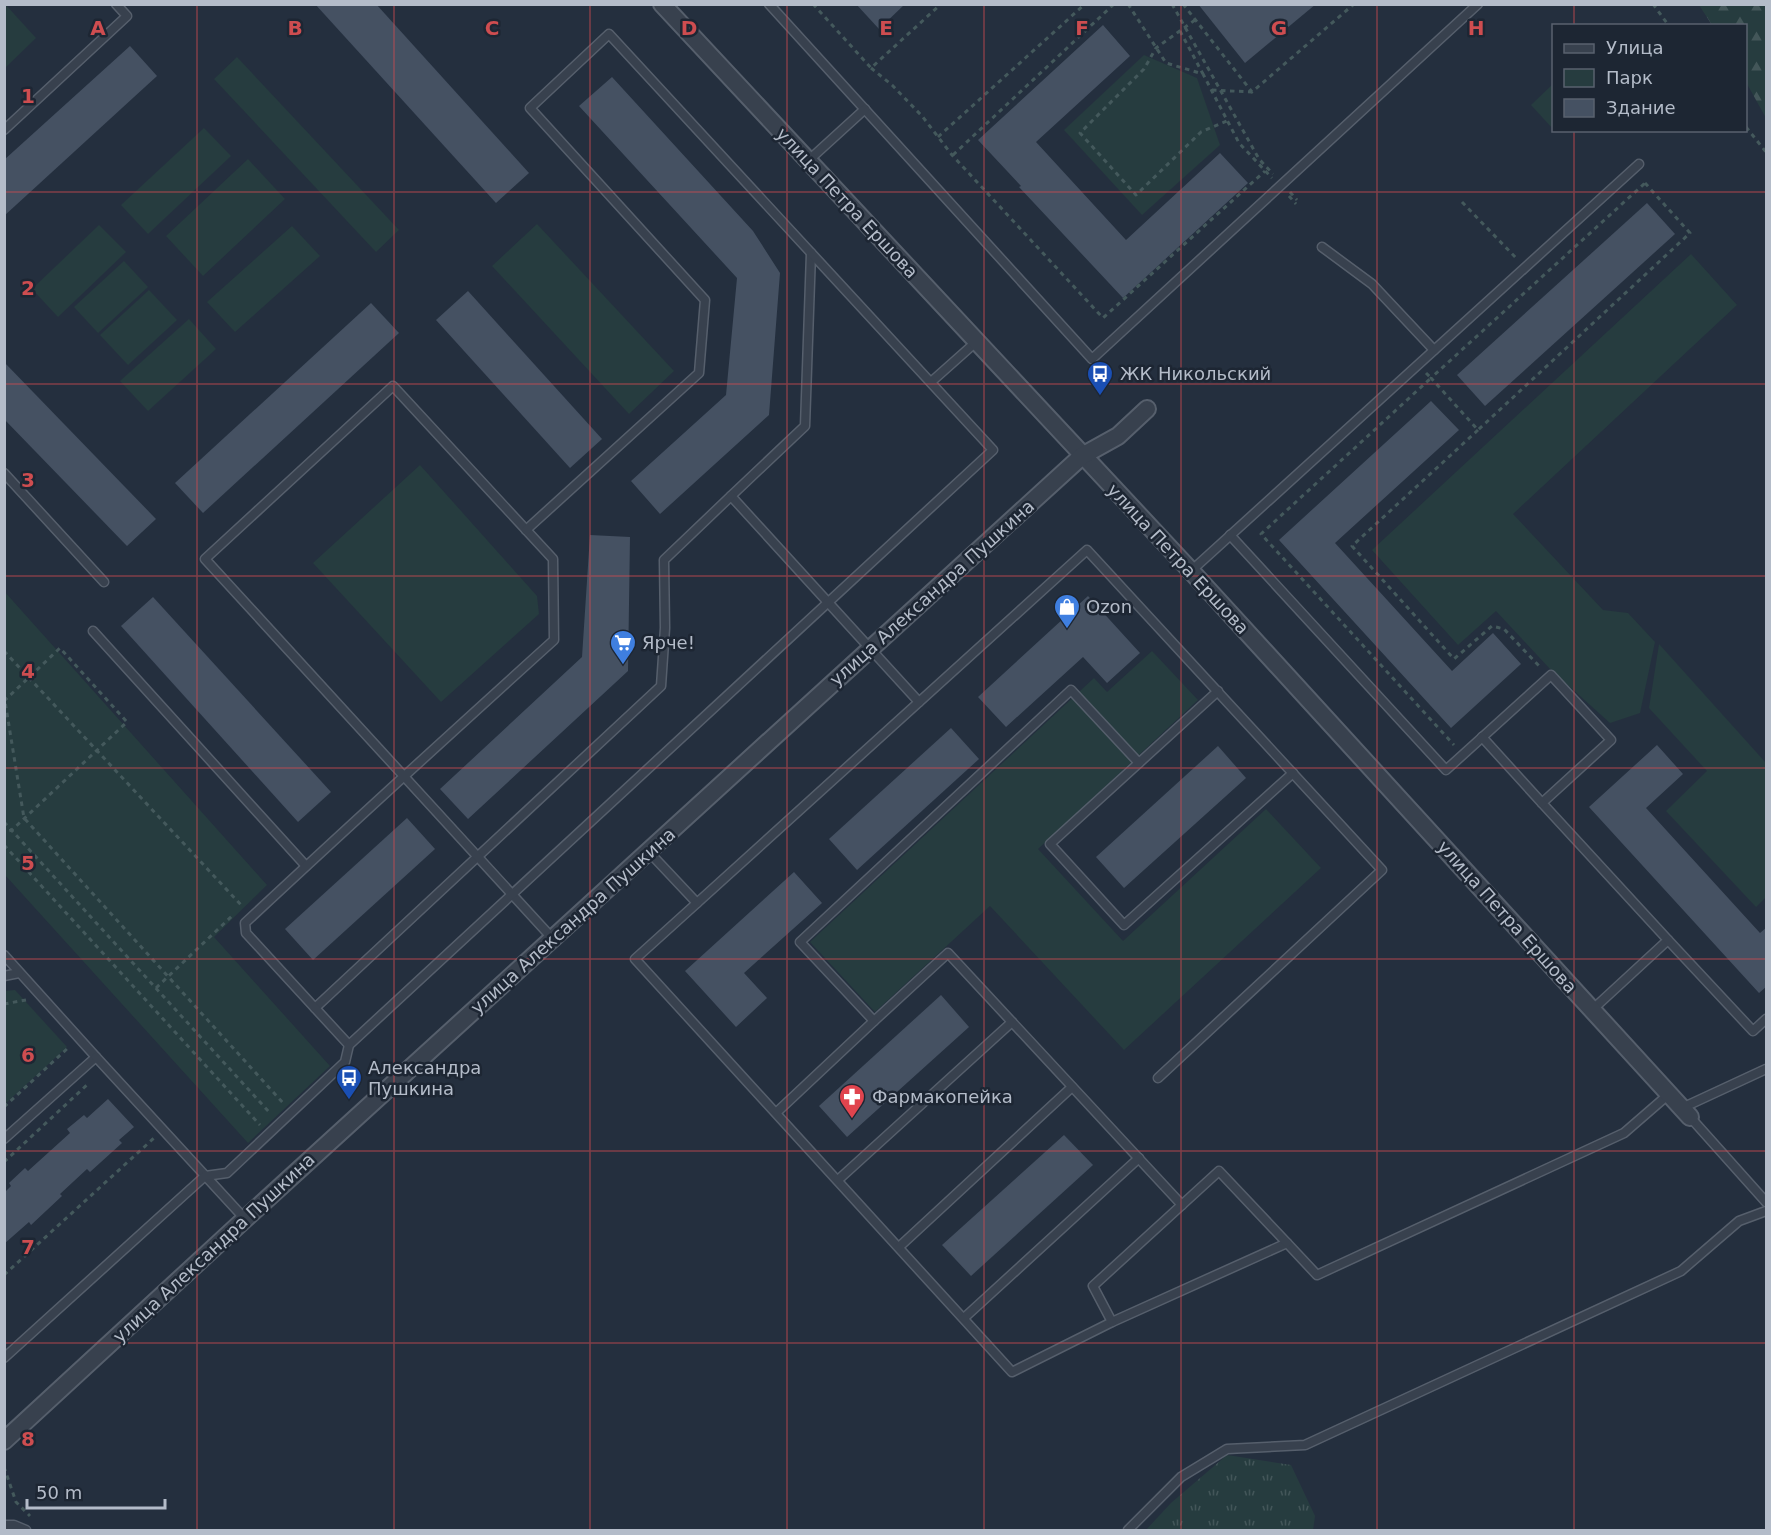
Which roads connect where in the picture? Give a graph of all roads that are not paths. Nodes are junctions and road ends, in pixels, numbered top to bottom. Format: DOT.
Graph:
graph roads {
  1 [pos="117,4"];
  2 [pos="662,4"];
  3 [pos="769,4"];
  4 [pos="1478,4"];
  5 [pos="865,109"];
  6 [pos="4,130"];
  7 [pos="809,160"];
  8 [pos="1639,164"];
  9 [pos="1322,247"];
  10 [pos="811,253"];
  11 [pos="976,342"];
  12 [pos="1434,350"];
  13 [pos="931,382"];
  14 [pos="1147,409"];
  15 [pos="1082,456"];
  16 [pos="4,473"];
  17 [pos="731,496"];
  18 [pos="526,530"];
  19 [pos="1230,535"];
  20 [pos="1191,571"];
  21 [pos="104,582"];
  22 [pos="830,602"];
  23 [pos="93,631"];
  24 [pos="871,649"];
  25 [pos="1218,691"];
  26 [pos="919,702"];
  27 [pos="1482,737"];
  28 [pos="1139,763"];
  29 [pos="1293,773"];
  30 [pos="404,776"];
  31 [pos="1542,803"];
  32 [pos="649,852"];
  33 [pos="478,858"];
  34 [pos="306,866"];
  35 [pos="513,895"];
  36 [pos="697,903"];
  37 [pos="553,939"];
  38 [pos="1668,940"];
  39 [pos="4,955"];
  40 [pos="19,973"];
  41 [pos="4,976"];
  42 [pos="315,1008"];
  43 [pos="1592,1010"];
  44 [pos="1767,1019"];
  45 [pos="874,1021"];
  46 [pos="1012,1022"];
  47 [pos="349,1045"];
  48 [pos="96,1057"];
  49 [pos="1767,1069"];
  50 [pos="1158,1078"];
  51 [pos="1072,1087"];
  52 [pos="1669,1094"];
  53 [pos="777,1112"];
  54 [pos="1686,1113"];
  55 [pos="4,1139"];
  56 [pos="1139,1158"];
  57 [pos="205,1176"];
  58 [pos="838,1180"];
  59 [pos="1767,1202"];
  60 [pos="1182,1205"];
  61 [pos="1767,1211"];
  62 [pos="244,1220"];
  63 [pos="1287,1243"];
  64 [pos="899,1247"];
  65 [pos="964,1318"];
  66 [pos="1112,1323"];
  67 [pos="4,1359"];
  68 [pos="4,1442"];
  69 [pos="4,1525"];
  70 [pos="26,1530"];
  71 [pos="1128,1530"];
  1 -- 6 [label="lane"];
  2 -- 7 [label="street, улица Петра Ершова"];
  3 -- 5 [label="lane"];
  4 -- 5 [label="lane"];
  5 -- 7 [label="lane"];
  7 -- 11 [label="street, улица Петра Ершова"];
  8 -- 12 [label="lane"];
  9 -- 12 [label="lane"];
  10 -- 13 [label="lane"];
  10 -- 17 [label="lane"];
  10 -- 18 [label="lane"];
  11 -- 13 [label="lane"];
  11 -- 15 [label="street, улица Петра Ершова"];
  12 -- 19 [label="lane"];
  13 -- 22 [label="lane"];
  14 -- 15 [label="street, улица Александра Пушкина"];
  15 -- 20 [label="street, улица Петра Ершова"];
  15 -- 24 [label="street, улица Александра Пушкина"];
  16 -- 21 [label="lane"];
  17 -- 22 [label="lane"];
  17 -- 33 [label="lane"];
  18 -- 30 [label="lane"];
  18 -- 30 [label="lane"];
  19 -- 20 [label="lane"];
  19 -- 27 [label="lane"];
  20 -- 43 [label="street, улица Петра Ершова"];
  22 -- 24 [label="lane"];
  22 -- 35 [label="lane"];
  23 -- 34 [label="lane"];
  24 -- 26 [label="lane"];
  24 -- 32 [label="street, улица Александра Пушкина"];
  25 -- 26 [label="lane"];
  25 -- 28 [label="lane"];
  25 -- 29 [label="lane"];
  26 -- 36 [label="lane"];
  27 -- 31 [label="lane"];
  27 -- 31 [label="lane"];
  28 -- 29 [label="lane"];
  28 -- 45 [label="lane"];
  29 -- 50 [label="lane"];
  30 -- 33 [label="lane"];
  30 -- 34 [label="lane"];
  31 -- 38 [label="lane"];
  32 -- 36 [label="lane"];
  32 -- 37 [label="street, улица Александра Пушкина"];
  33 -- 35 [label="lane"];
  33 -- 42 [label="lane"];
  34 -- 42 [label="lane"];
  35 -- 37 [label="lane"];
  35 -- 47 [label="lane"];
  36 -- 53 [label="lane"];
  37 -- 62 [label="street, улица Александра Пушкина"];
  38 -- 43 [label="lane"];
  38 -- 44 [label="lane"];
  39 -- 40 [label="lane"];
  40 -- 41 [label="lane"];
  40 -- 48 [label="lane"];
  42 -- 47 [label="lane"];
  43 -- 52 [label="street, улица Петра Ершова"];
  45 -- 46 [label="lane"];
  45 -- 53 [label="lane"];
  46 -- 51 [label="lane"];
  46 -- 58 [label="lane"];
  47 -- 57 [label="lane"];
  48 -- 55 [label="lane"];
  48 -- 57 [label="lane"];
  49 -- 54 [label="lane"];
  51 -- 56 [label="lane"];
  51 -- 64 [label="lane"];
  52 -- 54 [label="street, улица Петра Ершова"];
  52 -- 63 [label="lane"];
  53 -- 58 [label="lane"];
  54 -- 59 [label="lane"];
  56 -- 60 [label="lane"];
  56 -- 65 [label="lane"];
  57 -- 62 [label="lane"];
  57 -- 67 [label="lane"];
  58 -- 64 [label="lane"];
  60 -- 63 [label="lane"];
  60 -- 66 [label="lane"];
  61 -- 71 [label="lane"];
  62 -- 68 [label="street, улица Александра Пушкина"];
  63 -- 66 [label="lane"];
  64 -- 65 [label="lane"];
  65 -- 66 [label="lane"];
  69 -- 70 [label="lane"];
}
